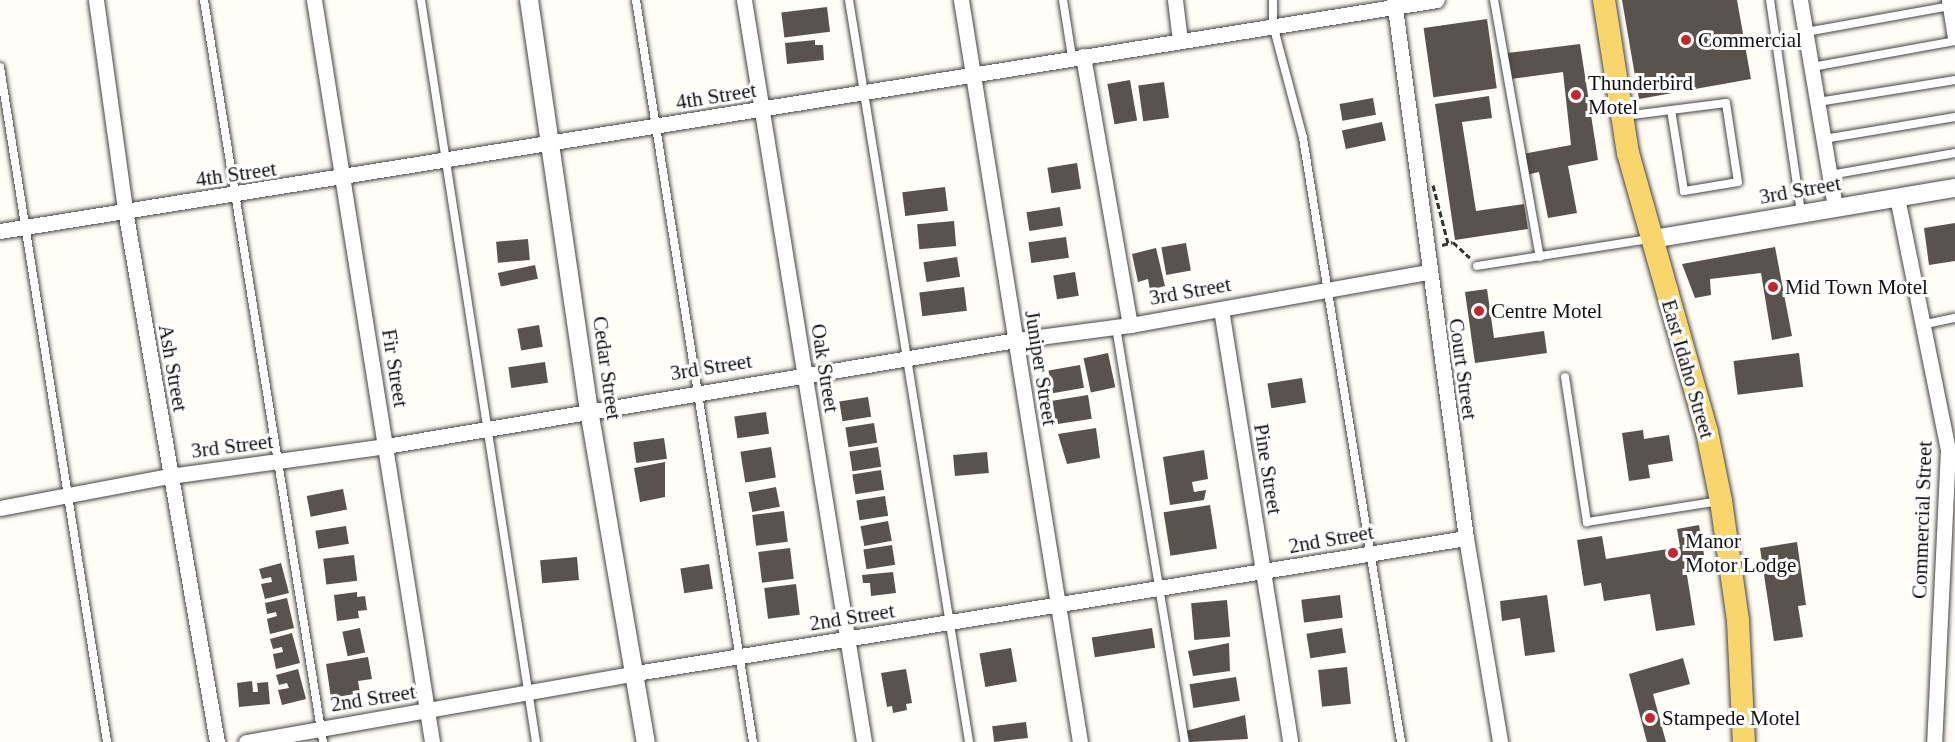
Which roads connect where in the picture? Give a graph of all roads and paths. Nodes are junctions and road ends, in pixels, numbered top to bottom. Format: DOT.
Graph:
graph roads {
  1 [pos="96,0"];
  2 [pos="204,0"];
  3 [pos="314,0"];
  4 [pos="421,0"];
  5 [pos="529,0"];
  6 [pos="636,0"];
  7 [pos="744,0"];
  8 [pos="849,0"];
  9 [pos="961,0"];
  10 [pos="1063,0"];
  11 [pos="1175,0"];
  12 [pos="1273,0"];
  13 [pos="1437,0"];
  14 [pos="1494,0"];
  15 [pos="1604,0"];
  16 [pos="1770,0"];
  17 [pos="1800,0"];
  18 [pos="1394,3"];
  19 [pos="1950,3"];
  20 [pos="1273,25"];
  21 [pos="1806,32"];
  22 [pos="1180,39"];
  23 [pos="1955,39"];
  24 [pos="1078,56"];
  25 [pos="0,67"];
  26 [pos="1812,68"];
  27 [pos="973,72"];
  28 [pos="1955,81"];
  29 [pos="863,92"];
  30 [pos="1818,102"];
  31 [pos="762,110"];
  32 [pos="1671,110"];
  33 [pos="1622,116"];
  34 [pos="1955,117"];
  35 [pos="657,126"];
  36 [pos="1824,139"];
  37 [pos="552,142"];
  38 [pos="1955,153"];
  39 [pos="443,162"];
  40 [pos="1830,175"];
  41 [pos="344,179"];
  42 [pos="1955,188"];
  43 [pos="236,196"];
  44 [pos="1897,197"];
  45 [pos="1835,206"];
  46 [pos="125,210"];
  47 [pos="1801,212"];
  48 [pos="26,227"];
  49 [pos="0,231"];
  50 [pos="1653,239"];
  51 [pos="1448,243"];
  52 [pos="1540,257"];
  53 [pos="1477,266"];
  54 [pos="1429,272"];
  55 [pos="1327,290"];
  56 [pos="1221,309"];
  57 [pos="1955,318"];
  58 [pos="1926,324"];
  59 [pos="1123,326"];
  60 [pos="1016,340"];
  61 [pos="908,357"];
  62 [pos="804,374"];
  63 [pos="1565,376"];
  64 [pos="697,392"];
  65 [pos="590,410"];
  66 [pos="486,428"];
  67 [pos="386,446"];
  68 [pos="1952,449"];
  69 [pos="278,463"];
  70 [pos="170,476"];
  71 [pos="69,495"];
  72 [pos="1721,501"];
  73 [pos="0,508"];
  74 [pos="1466,538"];
  75 [pos="1370,553"];
  76 [pos="1264,572"];
  77 [pos="1160,588"];
  78 [pos="1058,604"];
  79 [pos="951,622"];
  80 [pos="847,639"];
  81 [pos="740,657"];
  82 [pos="636,673"];
  83 [pos="527,692"];
  84 [pos="428,710"];
  85 [pos="322,735"];
  86 [pos="106,742"];
  87 [pos="217,742"];
  88 [pos="246,742"];
  89 [pos="432,742"];
  90 [pos="536,742"];
  91 [pos="646,742"];
  92 [pos="753,742"];
  93 [pos="864,742"];
  94 [pos="969,742"];
  95 [pos="1080,742"];
  96 [pos="1185,742"];
  97 [pos="1290,742"];
  98 [pos="1401,742"];
  99 [pos="1500,742"];
  100 [pos="1744,742"];
  101 [pos="1934,742"];
  1 -- 46 [label="street, Ash Street"];
  2 -- 43 [label="lane"];
  3 -- 41 [label="street, Fir Street"];
  4 -- 39 [label="lane"];
  5 -- 37 [label="street, Cedar Street"];
  6 -- 35 [label="lane"];
  7 -- 31 [label="street, Oak Street"];
  8 -- 29 [label="lane"];
  9 -- 27 [label="street, Juniper Street"];
  10 -- 24 [label="lane"];
  11 -- 22 [label="street"];
  12 -- 20 [label="lane"];
  13 -- 18 [label="street, 4th Street"];
  14 -- 52 [label="lane"];
  15 -- 33 [label="main road, East Idaho Street"];
  16 -- 47 [label="lane"];
  17 -- 21 [label="street"];
  18 -- 20 [label="street, 4th Street"];
  18 -- 54 [label="street, Court Street"];
  19 -- 21 [label="lane"];
  19 -- 23 [label="street"];
  20 -- 22 [label="street, 4th Street"];
  20 -- 55 [label="lane"];
  21 -- 26 [label="street"];
  22 -- 24 [label="street, 4th Street"];
  23 -- 26 [label="lane"];
  24 -- 27 [label="street, 4th Street"];
  24 -- 59 [label="street"];
  25 -- 48 [label="lane"];
  26 -- 30 [label="street"];
  27 -- 29 [label="street, 4th Street"];
  27 -- 60 [label="street, Juniper Street"];
  28 -- 30 [label="lane"];
  29 -- 31 [label="street, 4th Street"];
  29 -- 61 [label="lane"];
  30 -- 36 [label="street"];
  31 -- 35 [label="street, 4th Street"];
  31 -- 62 [label="street, Oak Street"];
  32 -- 32 [label="lane"];
  32 -- 33 [label="lane"];
  33 -- 50 [label="main road, East Idaho Street"];
  34 -- 36 [label="lane"];
  35 -- 37 [label="street, 4th Street"];
  35 -- 64 [label="lane"];
  36 -- 40 [label="street"];
  37 -- 39 [label="street, 4th Street"];
  37 -- 65 [label="street, Cedar Street"];
  38 -- 40 [label="lane"];
  39 -- 41 [label="street, 4th Street"];
  39 -- 66 [label="lane"];
  40 -- 45 [label="street"];
  41 -- 43 [label="street, 4th Street"];
  41 -- 67 [label="street, Fir Street"];
  42 -- 44 [label="street, 3rd Street"];
  43 -- 46 [label="street, 4th Street"];
  43 -- 69 [label="lane"];
  44 -- 45 [label="street, 3rd Street"];
  44 -- 58 [label="street, Commercial Street"];
  45 -- 47 [label="street, 3rd Street"];
  46 -- 48 [label="street, 4th Street"];
  46 -- 70 [label="street, Ash Street"];
  47 -- 50 [label="street, 3rd Street"];
  48 -- 49 [label="street, 4th Street"];
  48 -- 71 [label="lane"];
  50 -- 52 [label="lane"];
  50 -- 72 [label="main road, East Idaho Street"];
  51 -- 53 [label="path"];
  52 -- 53 [label="lane"];
  54 -- 55 [label="street, 3rd Street"];
  54 -- 74 [label="street, Court Street"];
  55 -- 56 [label="street, 3rd Street"];
  55 -- 75 [label="lane"];
  56 -- 59 [label="street, 3rd Street"];
  56 -- 76 [label="street, Pine Street"];
  57 -- 58 [label="lane"];
  58 -- 68 [label="street, Commercial Street"];
  59 -- 60 [label="street, 3rd Street"];
  59 -- 77 [label="lane"];
  60 -- 61 [label="street, 3rd Street"];
  60 -- 78 [label="street, Juniper Street"];
  61 -- 62 [label="street, 3rd Street"];
  61 -- 79 [label="lane"];
  62 -- 64 [label="street, 3rd Street"];
  62 -- 80 [label="street, Oak Street"];
  63 -- 72 [label="lane"];
  64 -- 65 [label="street, 3rd Street"];
  64 -- 81 [label="lane"];
  65 -- 66 [label="street, 3rd Street"];
  65 -- 82 [label="street, Cedar Street"];
  66 -- 67 [label="street, 3rd Street"];
  66 -- 83 [label="lane"];
  67 -- 69 [label="street, 3rd Street"];
  67 -- 84 [label="street, Fir Street"];
  68 -- 101 [label="street, Commercial Street"];
  69 -- 70 [label="street, 3rd Street"];
  69 -- 85 [label="lane"];
  70 -- 71 [label="street, 3rd Street"];
  70 -- 87 [label="street, Ash Street"];
  71 -- 73 [label="street, 3rd Street"];
  71 -- 86 [label="lane"];
  72 -- 100 [label="main road, East Idaho Street"];
  74 -- 75 [label="street, 2nd Street"];
  74 -- 99 [label="street, Court Street"];
  75 -- 76 [label="street, 2nd Street"];
  75 -- 98 [label="lane"];
  76 -- 77 [label="street, 2nd Street"];
  76 -- 97 [label="street, Pine Street"];
  77 -- 78 [label="street, 2nd Street"];
  77 -- 96 [label="lane"];
  78 -- 79 [label="street, 2nd Street"];
  78 -- 95 [label="street, Juniper Street"];
  79 -- 80 [label="street, 2nd Street"];
  79 -- 94 [label="lane"];
  80 -- 81 [label="street, 2nd Street"];
  80 -- 93 [label="street, Oak Street"];
  81 -- 82 [label="street, 2nd Street"];
  81 -- 92 [label="lane"];
  82 -- 83 [label="street, 2nd Street"];
  82 -- 91 [label="street, Cedar Street"];
  83 -- 84 [label="street, 2nd Street"];
  83 -- 90 [label="lane"];
  84 -- 85 [label="street, 2nd Street"];
  84 -- 89 [label="street, Fir Street"];
  85 -- 88 [label="street, 2nd Street"];
}
